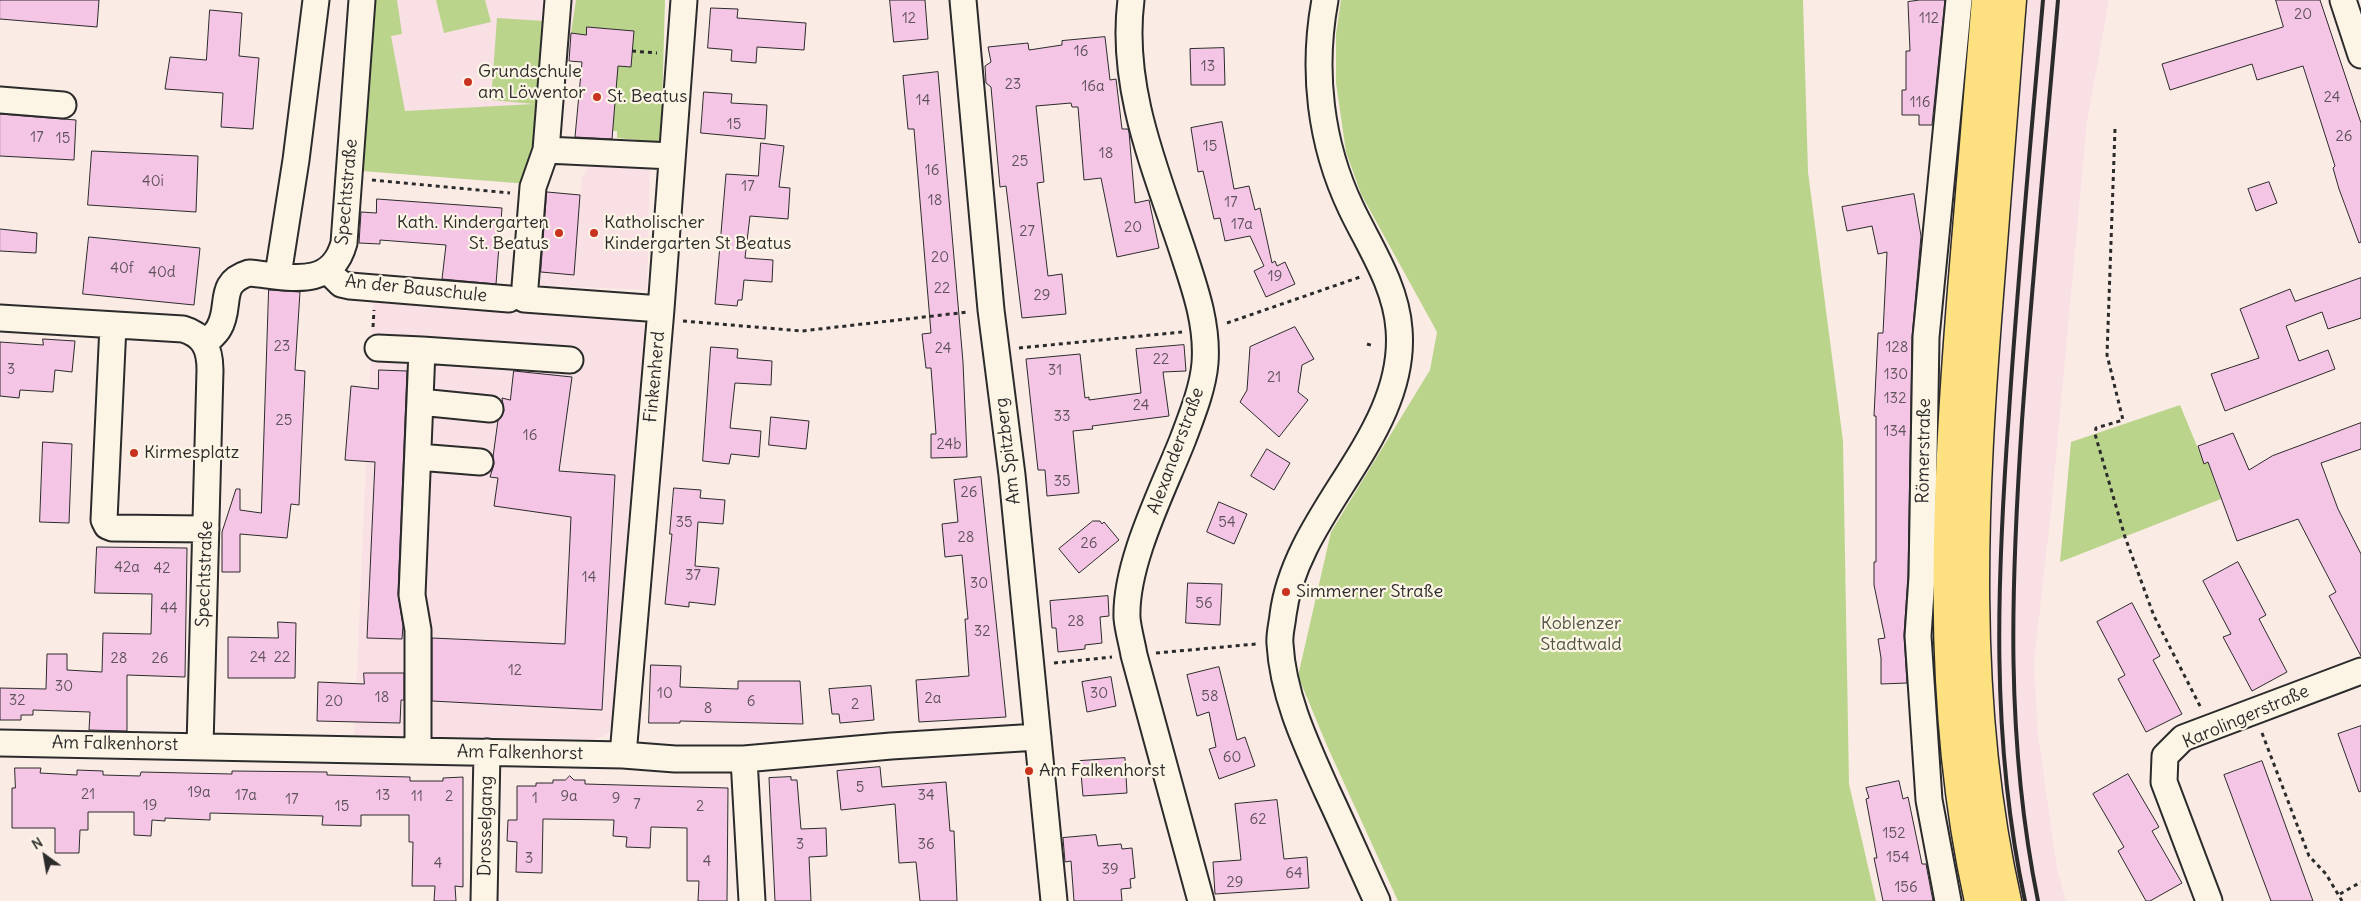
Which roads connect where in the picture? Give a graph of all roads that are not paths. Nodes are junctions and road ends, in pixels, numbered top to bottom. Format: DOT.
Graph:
graph roads {
  1 [pos="316,0"];
  2 [pos="362,0"];
  3 [pos="558,0"];
  4 [pos="684,0"];
  5 [pos="963,0"];
  6 [pos="1131,0"];
  7 [pos="1325,0"];
  8 [pos="1959,0"];
  9 [pos="1986,0"];
  10 [pos="2012,0"];
  11 [pos="2343,0"];
  12 [pos="2361,55"];
  13 [pos="0,100"];
  14 [pos="63,105"];
  15 [pos="546,150"];
  16 [pos="672,156"];
  17 [pos="328,271"];
  18 [pos="278,275"];
  19 [pos="517,299"];
  20 [pos="661,314"];
  21 [pos="0,318"];
  22 [pos="113,325"];
  23 [pos="205,342"];
  24 [pos="378,348"];
  25 [pos="422,350"];
  26 [pos="570,360"];
  27 [pos="420,402"];
  28 [pos="490,409"];
  29 [pos="418,457"];
  30 [pos="480,462"];
  31 [pos="206,529"];
  32 [pos="2361,670"];
  33 [pos="1038,737"];
  34 [pos="0,742"];
  35 [pos="200,746"];
  36 [pos="418,750"];
  37 [pos="487,752"];
  38 [pos="623,755"];
  39 [pos="744,759"];
  40 [pos="484,901"];
  41 [pos="752,901"];
  42 [pos="1054,901"];
  43 [pos="1201,901"];
  44 [pos="1377,901"];
  45 [pos="1948,901"];
  46 [pos="1979,901"];
  47 [pos="2007,901"];
  48 [pos="2209,901"];
  1 -- 18 [label="street"];
  2 -- 17 [label="street, Spechtstraße"];
  3 -- 15 [label="street"];
  4 -- 16 [label="street, Finkenherd"];
  5 -- 33 [label="street, Am Spitzberg"];
  6 -- 43 [label="street, Alexanderstraße"];
  7 -- 44 [label="street"];
  8 -- 45 [label="street, Römerstraße"];
  9 -- 46 [label="highway"];
  10 -- 47 [label="highway"];
  11 -- 12 [label="street"];
  13 -- 14 [label="street"];
  15 -- 16 [label="street"];
  15 -- 19 [label="street"];
  16 -- 20 [label="street, Finkenherd"];
  17 -- 18 [label="street"];
  17 -- 19 [label="street, An der Bauschule"];
  18 -- 23 [label="street"];
  19 -- 20 [label="street, An der Bauschule"];
  20 -- 38 [label="street, Finkenherd"];
  21 -- 22 [label="street"];
  22 -- 23 [label="street"];
  22 -- 31 [label="street"];
  23 -- 31 [label="street, Spechtstraße"];
  24 -- 25 [label="street"];
  25 -- 26 [label="street"];
  25 -- 27 [label="street"];
  27 -- 28 [label="street"];
  27 -- 29 [label="street"];
  29 -- 30 [label="street"];
  29 -- 36 [label="street"];
  31 -- 35 [label="street, Spechtstraße"];
  32 -- 48 [label="street, Karolingerstraße"];
  33 -- 39 [label="street, Am Falkenhorst"];
  33 -- 42 [label="street, Am Spitzberg"];
  34 -- 35 [label="street, Am Falkenhorst"];
  35 -- 36 [label="street, Am Falkenhorst"];
  36 -- 37 [label="street, Am Falkenhorst"];
  37 -- 38 [label="street, Am Falkenhorst"];
  37 -- 40 [label="street, Drosselgang"];
  38 -- 39 [label="street, Am Falkenhorst"];
  39 -- 41 [label="street"];
}
